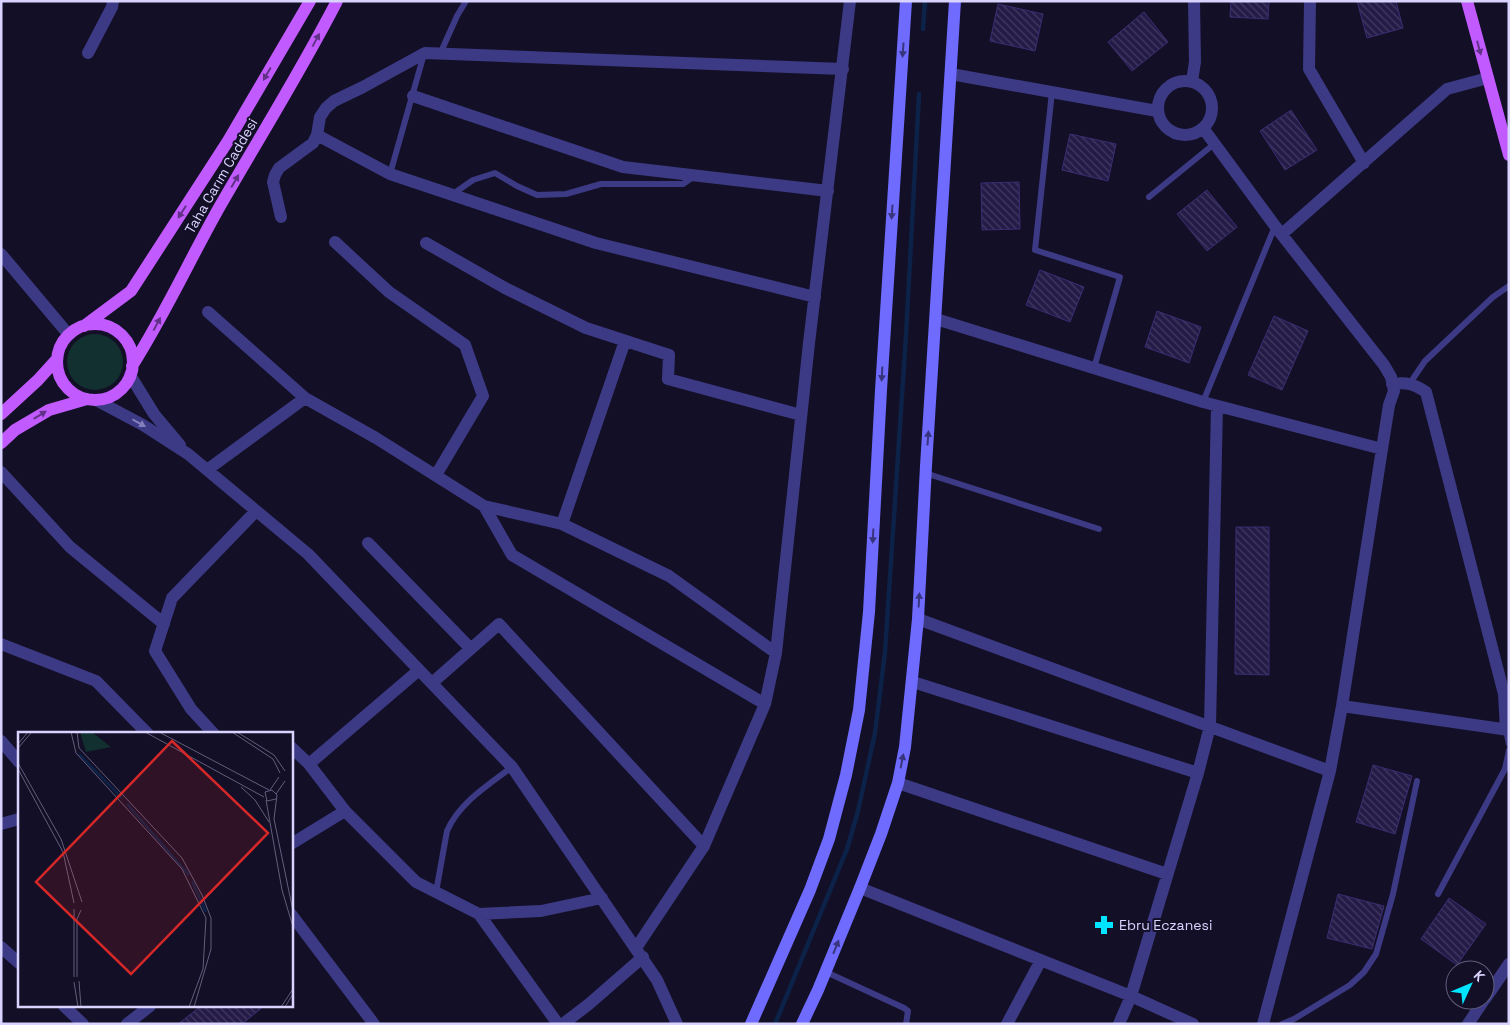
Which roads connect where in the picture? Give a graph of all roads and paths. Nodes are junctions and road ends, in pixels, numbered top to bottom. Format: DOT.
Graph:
graph roads {
  1 [pos="113,1"];
  2 [pos="310,1"];
  3 [pos="337,1"];
  4 [pos="466,1"];
  5 [pos="850,1"];
  6 [pos="906,1"];
  7 [pos="955,1"];
  8 [pos="1194,1"];
  9 [pos="1310,1"];
  10 [pos="1466,1"];
  11 [pos="88,53"];
  12 [pos="424,53"];
  13 [pos="440,54"];
  14 [pos="843,69"];
  15 [pos="951,74"];
  16 [pos="1488,78"];
  17 [pos="1192,81"];
  18 [pos="1052,92"];
  19 [pos="413,96"];
  20 [pos="1157,111"];
  21 [pos="1203,128"];
  22 [pos="317,135"];
  23 [pos="1214,144"];
  24 [pos="1509,155"];
  25 [pos="1364,163"];
  26 [pos="390,174"];
  27 [pos="695,175"];
  28 [pos="828,191"];
  29 [pos="452,195"];
  30 [pos="1149,197"];
  31 [pos="281,217"];
  32 [pos="1278,230"];
  33 [pos="335,242"];
  34 [pos="426,243"];
  35 [pos="1,254"];
  36 [pos="1509,286"];
  37 [pos="814,297"];
  38 [pos="208,312"];
  39 [pos="936,319"];
  40 [pos="84,326"];
  41 [pos="69,335"];
  42 [pos="626,341"];
  43 [pos="57,359"];
  44 [pos="1094,368"];
  45 [pos="131,370"];
  46 [pos="1410,383"];
  47 [pos="1392,384"];
  48 [pos="305,398"];
  49 [pos="92,400"];
  50 [pos="1203,402"];
  51 [pos="1217,406"];
  52 [pos="1,414"];
  53 [pos="801,415"];
  54 [pos="1,443"];
  55 [pos="1382,449"];
  56 [pos="188,454"];
  57 [pos="207,470"];
  58 [pos="1,472"];
  59 [pos="926,474"];
  60 [pos="436,476"];
  61 [pos="484,506"];
  62 [pos="256,511"];
  63 [pos="562,524"];
  64 [pos="1099,529"];
  65 [pos="368,542"];
  66 [pos="918,620"];
  67 [pos="164,624"];
  68 [pos="1,644"];
  69 [pos="471,649"];
  70 [pos="776,653"];
  71 [pos="420,670"];
  72 [pos="913,682"];
  73 [pos="432,683"];
  74 [pos="765,704"];
  75 [pos="1342,706"];
  76 [pos="1210,726"];
  77 [pos="1508,730"];
  78 [pos="146,732"];
  79 [pos="212,732"];
  80 [pos="1,741"];
  81 [pos="1509,744"];
  82 [pos="292,748"];
  83 [pos="1509,750"];
  84 [pos="18,761"];
  85 [pos="309,764"];
  86 [pos="512,767"];
  87 [pos="1330,771"];
  88 [pos="1198,773"];
  89 [pos="1417,781"];
  90 [pos="898,783"];
  91 [pos="345,811"];
  92 [pos="18,819"];
  93 [pos="1,824"];
  94 [pos="292,843"];
  95 [pos="704,846"];
  96 [pos="1167,874"];
  97 [pos="860,888"];
  98 [pos="436,892"];
  99 [pos="1438,894"];
  100 [pos="602,898"];
  101 [pos="479,914"];
  102 [pos="292,915"];
  103 [pos="1,947"];
  104 [pos="639,953"];
  105 [pos="1041,960"];
  106 [pos="18,963"];
  107 [pos="1509,964"];
  108 [pos="826,972"];
  109 [pos="1495,985"];
  110 [pos="1131,996"];
  111 [pos="66,1008"];
  112 [pos="147,1008"];
  113 [pos="1478,1010"];
  114 [pos="82,1024"];
  115 [pos="127,1024"];
  116 [pos="374,1024"];
  117 [pos="558,1024"];
  118 [pos="563,1024"];
  119 [pos="677,1024"];
  120 [pos="751,1024"];
  121 [pos="803,1024"];
  122 [pos="906,1024"];
  123 [pos="1006,1024"];
  124 [pos="1119,1024"];
  125 [pos="1193,1024"];
  126 [pos="1263,1024"];
  127 [pos="1282,1024"];
  128 [pos="1468,1024"];
  1 -- 11 [label="street"];
  2 -- 40 [label="main road, Taha Carım Caddesi, one-way"];
  45 -- 3 [label="main road, Taha Carım Caddesi, one-way"];
  4 -- 13 [label="lane"];
  5 -- 14 [label="street"];
  6 -- 120 [label="main road, one-way"];
  7 -- 15 [label="main road"];
  8 -- 17 [label="street"];
  9 -- 25 [label="street"];
  10 -- 16 [label="main road, one-way"];
  12 -- 13 [label="street"];
  12 -- 19 [label="lane"];
  12 -- 22 [label="street"];
  13 -- 14 [label="street"];
  14 -- 28 [label="street"];
  15 -- 18 [label="street"];
  15 -- 39 [label="main road"];
  16 -- 24 [label="main road"];
  16 -- 25 [label="street"];
  17 -- 20 [label="street"];
  17 -- 21 [label="street"];
  18 -- 20 [label="street"];
  18 -- 44 [label="lane"];
  19 -- 26 [label="lane"];
  19 -- 27 [label="street"];
  20 -- 21 [label="street"];
  21 -- 23 [label="street"];
  22 -- 26 [label="street"];
  22 -- 31 [label="street"];
  23 -- 30 [label="lane"];
  23 -- 32 [label="street"];
  25 -- 32 [label="street"];
  26 -- 29 [label="street"];
  27 -- 28 [label="street"];
  27 -- 29 [label="lane"];
  28 -- 37 [label="street"];
  29 -- 37 [label="street"];
  32 -- 47 [label="street"];
  32 -- 50 [label="lane"];
  33 -- 60 [label="street"];
  34 -- 42 [label="street"];
  35 -- 41 [label="street"];
  36 -- 46 [label="lane"];
  37 -- 53 [label="street"];
  38 -- 48 [label="street"];
  39 -- 44 [label="street"];
  59 -- 39 [label="main road, one-way"];
  40 -- 41 [label="main road"];
  40 -- 45 [label="main road"];
  41 -- 43 [label="main road"];
  42 -- 53 [label="street"];
  42 -- 63 [label="street"];
  43 -- 49 [label="main road"];
  43 -- 52 [label="main road"];
  44 -- 50 [label="street"];
  45 -- 49 [label="main road"];
  45 -- 56 [label="street"];
  46 -- 47 [label="street"];
  46 -- 77 [label="street"];
  47 -- 55 [label="street"];
  48 -- 57 [label="street"];
  48 -- 60 [label="street"];
  54 -- 49 [label="main road, one-way"];
  49 -- 56 [label="street, one-way"];
  50 -- 51 [label="street"];
  51 -- 55 [label="street"];
  51 -- 76 [label="street"];
  53 -- 70 [label="street"];
  55 -- 75 [label="street"];
  56 -- 57 [label="street"];
  57 -- 62 [label="street"];
  58 -- 67 [label="street"];
  59 -- 64 [label="lane"];
  66 -- 59 [label="main road, one-way"];
  60 -- 61 [label="street"];
  61 -- 63 [label="street"];
  61 -- 74 [label="street"];
  62 -- 67 [label="street"];
  62 -- 71 [label="street"];
  63 -- 70 [label="street"];
  65 -- 69 [label="street"];
  66 -- 72 [label="main road"];
  66 -- 76 [label="street"];
  67 -- 79 [label="street"];
  68 -- 78 [label="street"];
  69 -- 73 [label="street"];
  69 -- 95 [label="street"];
  70 -- 74 [label="street"];
  71 -- 73 [label="street"];
  71 -- 85 [label="street"];
  72 -- 88 [label="street"];
  90 -- 72 [label="main road, one-way"];
  73 -- 86 [label="street"];
  74 -- 95 [label="street"];
  75 -- 77 [label="street"];
  75 -- 87 [label="street"];
  76 -- 87 [label="street"];
  76 -- 88 [label="street"];
  77 -- 81 [label="lane"];
  80 -- 84 [label="street"];
  82 -- 85 [label="street"];
  83 -- 99 [label="lane"];
  85 -- 91 [label="street"];
  86 -- 98 [label="lane"];
  86 -- 100 [label="street"];
  87 -- 126 [label="street"];
  88 -- 96 [label="street"];
  89 -- 127 [label="lane"];
  90 -- 96 [label="street"];
  90 -- 97 [label="main road"];
  91 -- 94 [label="street"];
  91 -- 98 [label="street"];
  92 -- 93 [label="street"];
  95 -- 104 [label="street"];
  96 -- 110 [label="street"];
  97 -- 105 [label="street"];
  108 -- 97 [label="main road, one-way"];
  98 -- 101 [label="street"];
  100 -- 101 [label="street"];
  100 -- 104 [label="street"];
  101 -- 117 [label="street"];
  102 -- 116 [label="street"];
  103 -- 106 [label="street"];
  104 -- 118 [label="street"];
  104 -- 119 [label="street"];
  105 -- 110 [label="street"];
  105 -- 123 [label="street"];
  107 -- 109 [label="street"];
  108 -- 121 [label="main road"];
  108 -- 122 [label="lane"];
  110 -- 124 [label="street"];
  110 -- 125 [label="street"];
  111 -- 114 [label="street"];
  112 -- 115 [label="street"];
  113 -- 128 [label="street"];
}
